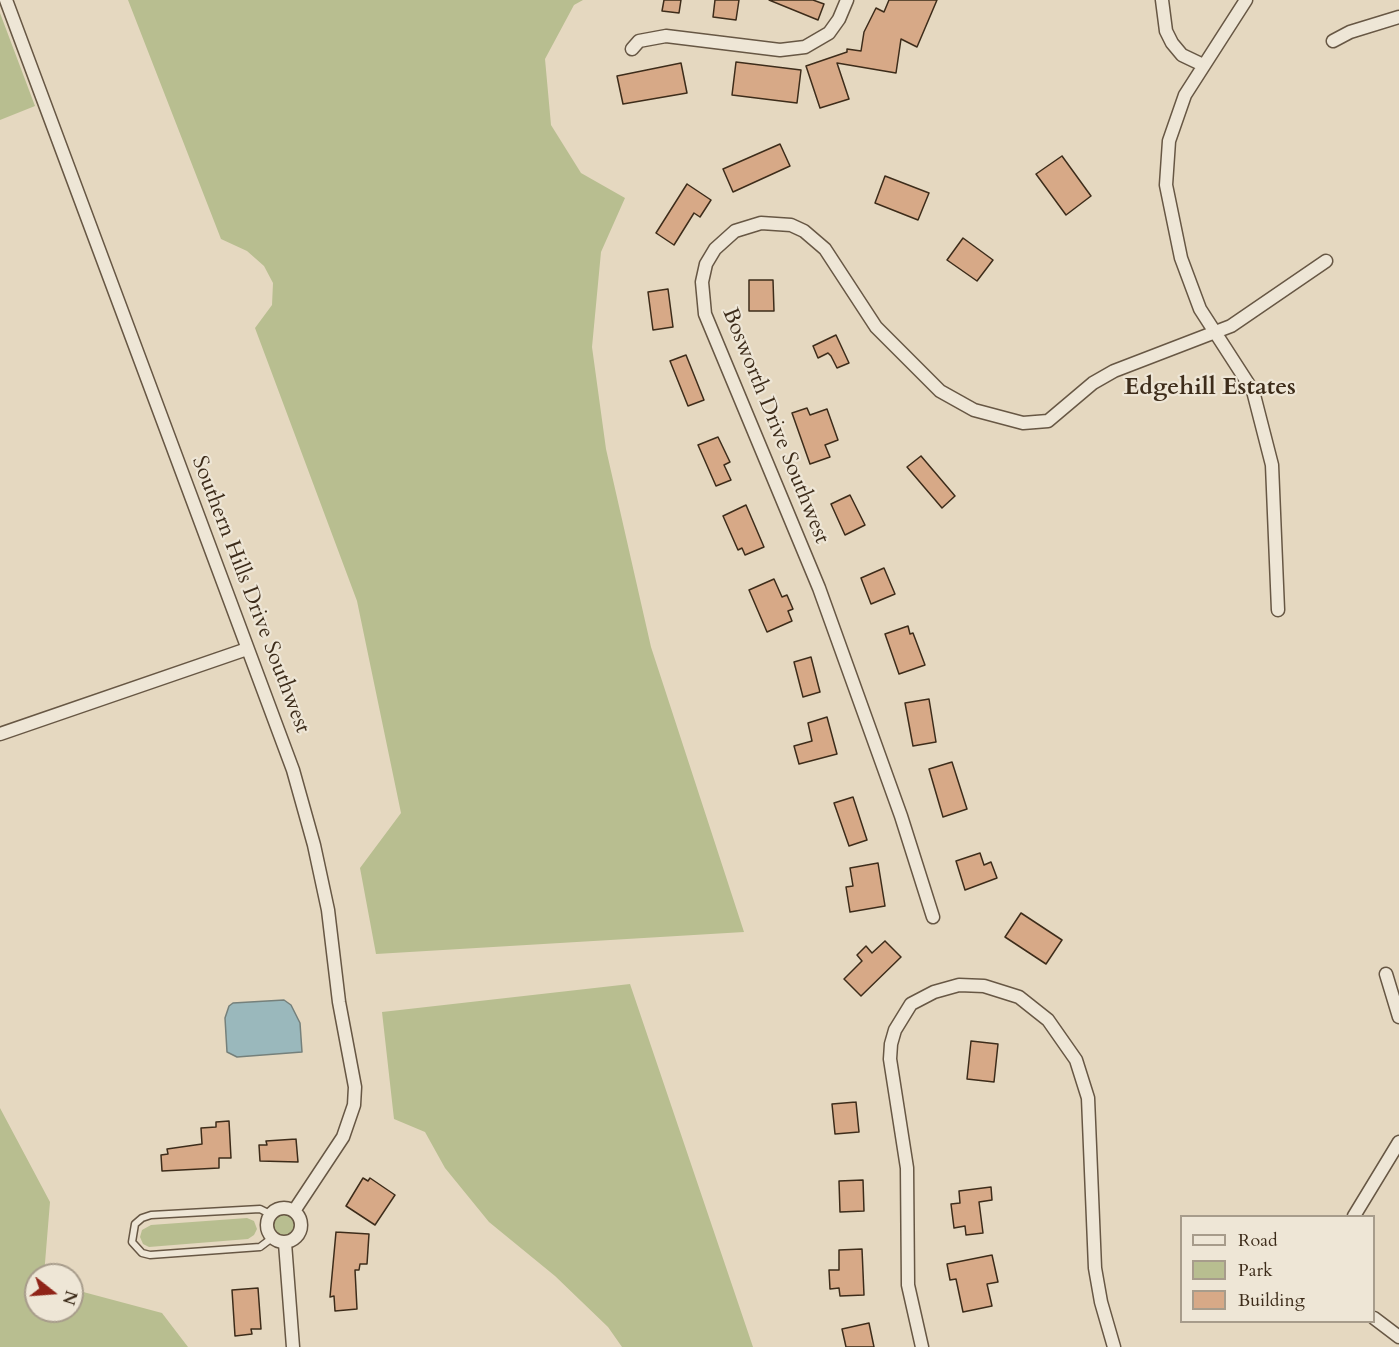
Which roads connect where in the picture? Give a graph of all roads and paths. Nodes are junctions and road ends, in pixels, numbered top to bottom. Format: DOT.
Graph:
graph roads {
  1 [pos="6,0"];
  2 [pos="847,0"];
  3 [pos="1162,0"];
  4 [pos="1246,0"];
  5 [pos="1399,17"];
  6 [pos="1333,42"];
  7 [pos="632,49"];
  8 [pos="1203,65"];
  9 [pos="1326,261"];
  10 [pos="1215,334"];
  11 [pos="1278,610"];
  12 [pos="247,649"];
  13 [pos="0,734"];
  14 [pos="933,917"];
  15 [pos="1386,974"];
  16 [pos="1399,1017"];
  17 [pos="1399,1142"];
  18 [pos="294,1211"];
  19 [pos="270,1214"];
  20 [pos="1355,1215"];
  21 [pos="272,1238"];
  22 [pos="285,1243"];
  23 [pos="1375,1319"];
  24 [pos="1399,1337"];
  25 [pos="293,1347"];
  26 [pos="922,1347"];
  27 [pos="1114,1347"];
  1 -- 12 [label="street, Southern Hills Drive Southwest"];
  2 -- 7 [label="street"];
  3 -- 8 [label="street"];
  4 -- 8 [label="street"];
  5 -- 6 [label="street"];
  8 -- 10 [label="street"];
  9 -- 10 [label="street, Bosworth Drive Southwest"];
  10 -- 11 [label="street"];
  10 -- 14 [label="street, Bosworth Drive Southwest"];
  12 -- 13 [label="street"];
  12 -- 18 [label="street, Southern Hills Drive Southwest"];
  15 -- 16 [label="street"];
  17 -- 20 [label="street"];
  18 -- 19 [label="street"];
  18 -- 22 [label="street"];
  19 -- 21 [label="street"];
  19 -- 21 [label="lane"];
  21 -- 22 [label="street"];
  22 -- 25 [label="street"];
  23 -- 24 [label="street"];
  26 -- 27 [label="street"];
}
